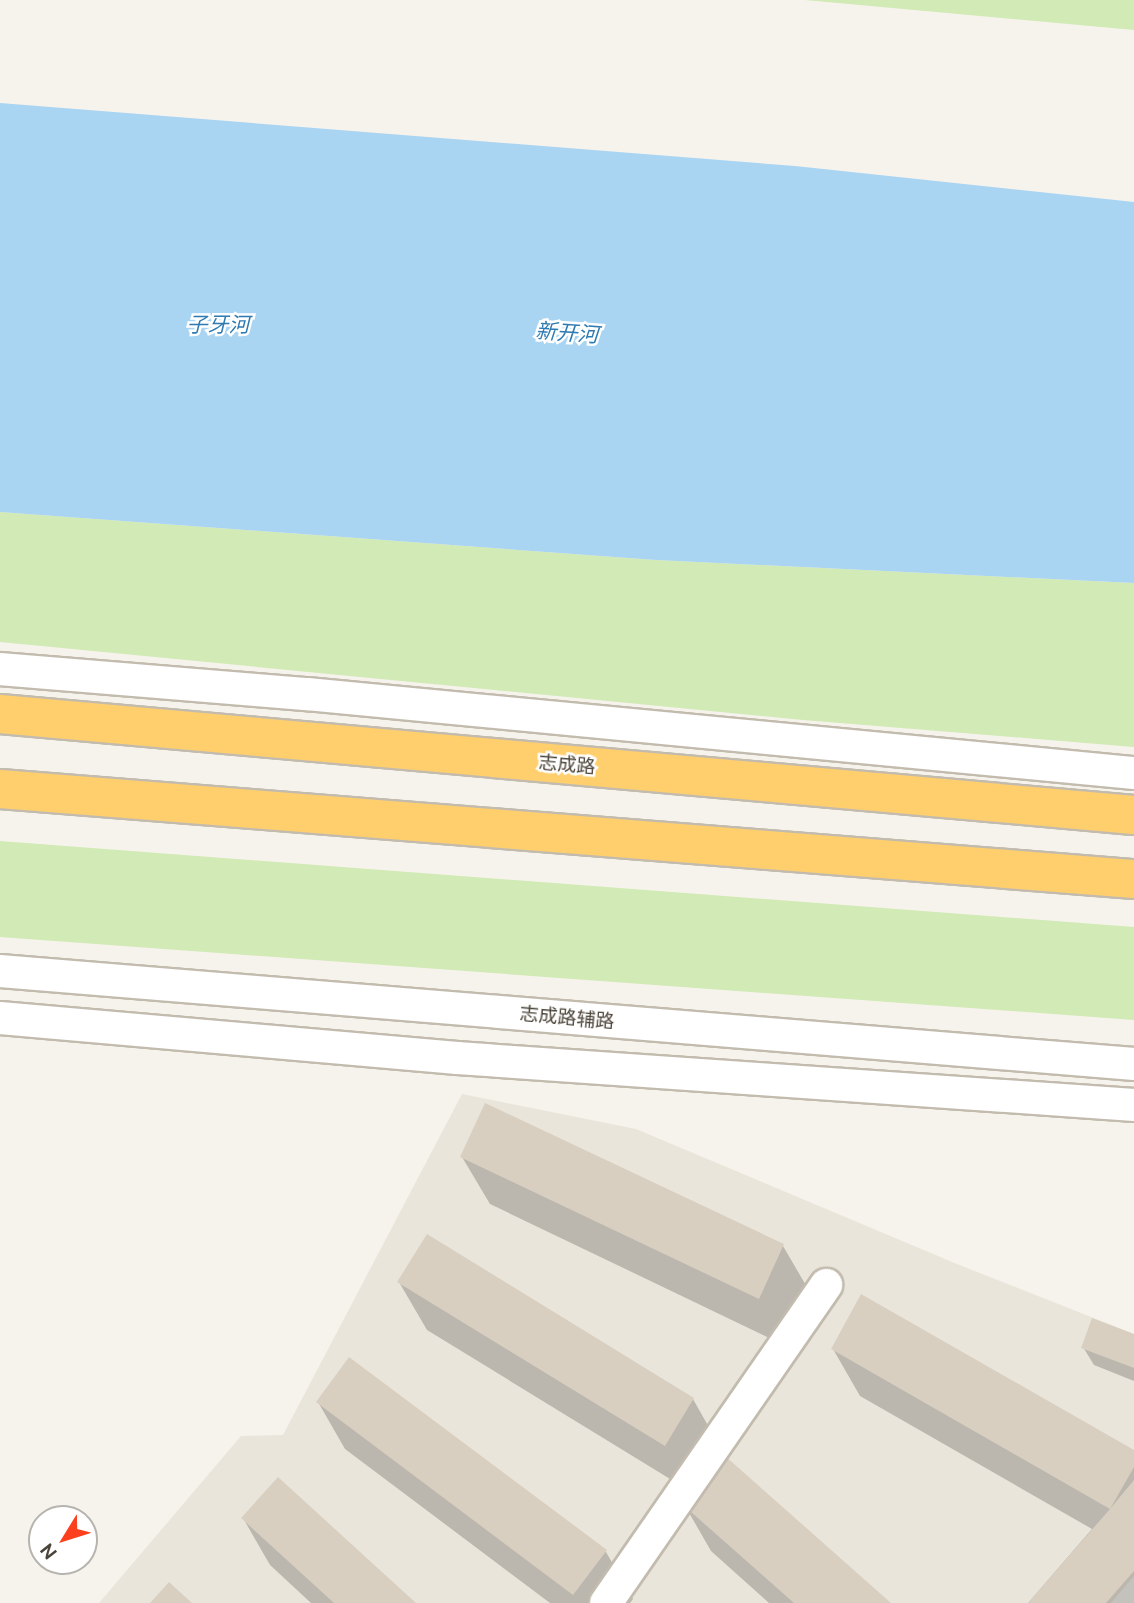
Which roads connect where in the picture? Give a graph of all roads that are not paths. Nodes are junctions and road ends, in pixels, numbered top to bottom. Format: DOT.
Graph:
graph roads {
  1 [pos="0,669"];
  2 [pos="0,714"];
  3 [pos="1134,773"];
  4 [pos="0,789"];
  5 [pos="1134,815"];
  6 [pos="1134,879"];
  7 [pos="0,971"];
  8 [pos="0,1018"];
  9 [pos="1134,1064"];
  10 [pos="1134,1105"];
  11 [pos="826,1285"];
  12 [pos="606,1603"];
  1 -- 3 [label="street"];
  2 -- 5 [label="highway, 志成路"];
  4 -- 6 [label="highway"];
  7 -- 9 [label="street, 志成路辅路"];
  8 -- 10 [label="street"];
  11 -- 12 [label="street"];
}
